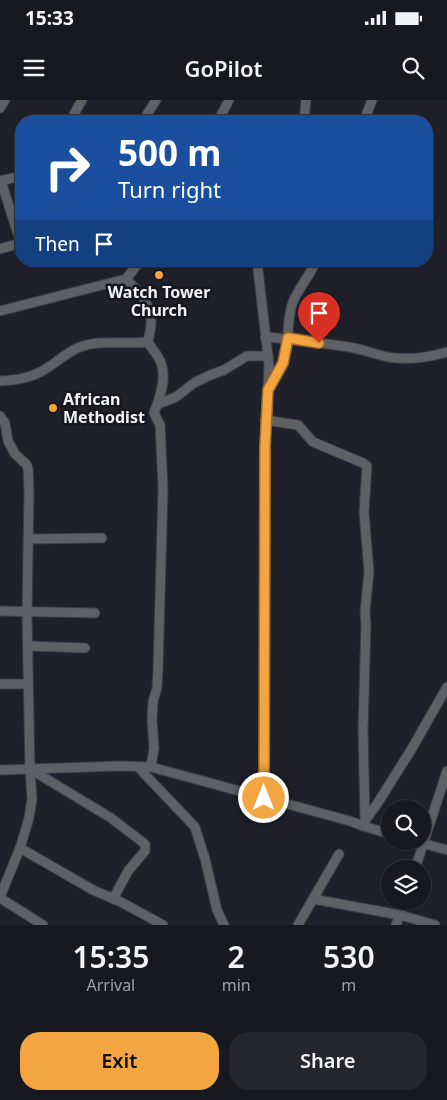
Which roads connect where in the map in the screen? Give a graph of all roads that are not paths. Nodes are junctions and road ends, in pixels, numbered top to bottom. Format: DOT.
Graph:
graph roads {
  1 [pos="5,100"];
  2 [pos="82,100"];
  3 [pos="156,100"];
  4 [pos="228,100"];
  5 [pos="306,100"];
  6 [pos="372,100"];
  7 [pos="0,108"];
  8 [pos="73,115"];
  9 [pos="147,115"];
  10 [pos="221,115"];
  11 [pos="305,115"];
  12 [pos="366,115"];
  13 [pos="15,177"];
  14 [pos="0,181"];
  15 [pos="15,225"];
  16 [pos="15,244"];
  17 [pos="0,248"];
  18 [pos="135,267"];
  19 [pos="258,267"];
  20 [pos="313,267"];
  21 [pos="126,279"];
  22 [pos="0,311"];
  23 [pos="265,337"];
  24 [pos="288,338"];
  25 [pos="148,342"];
  26 [pos="447,352"];
  27 [pos="268,356"];
  28 [pos="0,381"];
  29 [pos="268,390"];
  30 [pos="158,404"];
  31 [pos="0,416"];
  32 [pos="265,420"];
  33 [pos="102,538"];
  34 [pos="28,539"];
  35 [pos="0,611"];
  36 [pos="27,611"];
  37 [pos="95,613"];
  38 [pos="28,646"];
  39 [pos="85,648"];
  40 [pos="0,684"];
  41 [pos="28,684"];
  42 [pos="447,687"];
  43 [pos="138,767"];
  44 [pos="151,767"];
  45 [pos="30,769"];
  46 [pos="0,770"];
  47 [pos="447,771"];
  48 [pos="264,798"];
  49 [pos="431,813"];
  50 [pos="364,823"];
  51 [pos="381,830"];
  52 [pos="431,845"];
  53 [pos="20,848"];
  54 [pos="447,850"];
  55 [pos="340,854"];
  56 [pos="0,898"];
  57 [pos="113,899"];
  58 [pos="313,899"];
  59 [pos="402,910"];
  60 [pos="400,915"];
  61 [pos="43,925"];
  62 [pos="164,925"];
  63 [pos="224,925"];
  64 [pos="298,925"];
  65 [pos="396,925"];
  66 [pos="435,925"];
  1 -- 7 [label="street"];
  2 -- 8 [label="street"];
  3 -- 9 [label="street"];
  4 -- 10 [label="street"];
  5 -- 11 [label="street"];
  6 -- 12 [label="street"];
  13 -- 14 [label="street"];
  14 -- 15 [label="street"];
  16 -- 17 [label="street"];
  18 -- 21 [label="street"];
  19 -- 23 [label="street"];
  20 -- 24 [label="street"];
  21 -- 22 [label="street"];
  21 -- 25 [label="street"];
  23 -- 24 [label="street"];
  23 -- 27 [label="street"];
  24 -- 26 [label="street"];
  24 -- 29 [label="street"];
  25 -- 28 [label="street"];
  25 -- 30 [label="street"];
  27 -- 29 [label="street"];
  27 -- 30 [label="street"];
  29 -- 32 [label="street"];
  30 -- 44 [label="street"];
  31 -- 34 [label="street"];
  32 -- 48 [label="street"];
  32 -- 50 [label="street"];
  33 -- 34 [label="street"];
  34 -- 36 [label="street"];
  35 -- 36 [label="street"];
  36 -- 37 [label="street"];
  36 -- 38 [label="street"];
  38 -- 39 [label="street"];
  38 -- 41 [label="street"];
  40 -- 41 [label="street"];
  41 -- 45 [label="street"];
  42 -- 50 [label="street"];
  43 -- 44 [label="street"];
  43 -- 45 [label="street"];
  43 -- 63 [label="street"];
  44 -- 48 [label="street"];
  45 -- 46 [label="street"];
  45 -- 53 [label="street"];
  45 -- 57 [label="street"];
  47 -- 49 [label="street"];
  48 -- 50 [label="street"];
  50 -- 51 [label="street"];
  52 -- 54 [label="street"];
  53 -- 56 [label="street"];
  53 -- 57 [label="street"];
  55 -- 58 [label="street"];
  56 -- 61 [label="street"];
  57 -- 62 [label="street"];
  58 -- 60 [label="street"];
  58 -- 64 [label="street"];
  59 -- 60 [label="street"];
  60 -- 65 [label="street"];
  60 -- 66 [label="street"];
}
